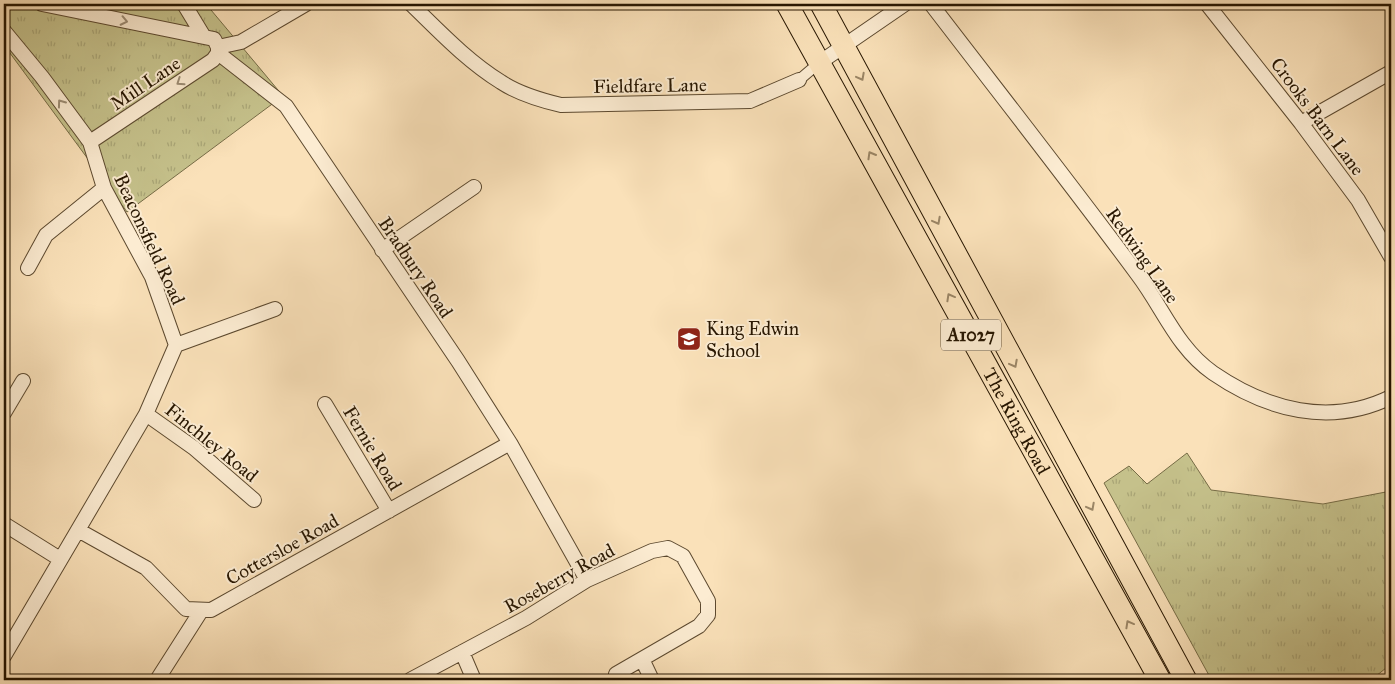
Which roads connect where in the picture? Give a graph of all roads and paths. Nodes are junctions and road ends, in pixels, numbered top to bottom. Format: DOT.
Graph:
graph roads {
  1 [pos="42,4"];
  2 [pos="184,4"];
  3 [pos="306,4"];
  4 [pos="411,4"];
  5 [pos="787,4"];
  6 [pos="821,4"];
  7 [pos="905,4"];
  8 [pos="931,4"];
  9 [pos="1207,4"];
  10 [pos="4,31"];
  11 [pos="204,37"];
  12 [pos="844,46"];
  13 [pos="218,50"];
  14 [pos="819,63"];
  15 [pos="1391,72"];
  16 [pos="799,80"];
  17 [pos="1301,123"];
  18 [pos="90,142"];
  19 [pos="474,187"];
  20 [pos="104,188"];
  21 [pos="382,250"];
  22 [pos="1391,257"];
  23 [pos="28,268"];
  24 [pos="275,310"];
  25 [pos="176,345"];
  26 [pos="23,381"];
  27 [pos="1391,397"];
  28 [pos="325,404"];
  29 [pos="4,413"];
  30 [pos="146,414"];
  31 [pos="510,443"];
  32 [pos="254,500"];
  33 [pos="389,511"];
  34 [pos="4,524"];
  35 [pos="78,530"];
  36 [pos="60,559"];
  37 [pos="587,580"];
  38 [pos="201,611"];
  39 [pos="462,652"];
  40 [pos="4,656"];
  41 [pos="642,658"];
  42 [pos="616,674"];
  43 [pos="157,680"];
  44 [pos="410,680"];
  45 [pos="474,680"];
  46 [pos="652,680"];
  47 [pos="1160,680"];
  48 [pos="1186,680"];
  1 -- 11 [label="street, one-way"];
  2 -- 11 [label="street, Bradbury Road"];
  3 -- 13 [label="street, Mill Lane"];
  4 -- 16 [label="street, Fieldfare Lane"];
  5 -- 14 [label="main road, The Ring Road / A1027"];
  6 -- 12 [label="main road, The Ring Road / A1027"];
  7 -- 12 [label="street"];
  8 -- 27 [label="street, Redwing Lane"];
  9 -- 17 [label="street, Crooks Barn Lane"];
  18 -- 10 [label="street, Beaconsfield Road, one-way"];
  11 -- 13 [label="street, Bradbury Road"];
  12 -- 14 [label="street"];
  12 -- 48 [label="main road, The Ring Road / A1027, one-way"];
  13 -- 18 [label="street, Mill Lane, one-way"];
  13 -- 21 [label="street, Bradbury Road"];
  14 -- 16 [label="street"];
  47 -- 14 [label="main road, The Ring Road / A1027, one-way"];
  15 -- 17 [label="street"];
  17 -- 22 [label="street, Crooks Barn Lane"];
  18 -- 20 [label="street, Beaconsfield Road"];
  19 -- 21 [label="street"];
  20 -- 23 [label="street"];
  20 -- 25 [label="street, Beaconsfield Road"];
  21 -- 31 [label="street, Bradbury Road"];
  24 -- 25 [label="street"];
  25 -- 30 [label="street"];
  26 -- 29 [label="street"];
  28 -- 33 [label="street, Fernie Road"];
  30 -- 32 [label="street, Finchley Road"];
  30 -- 35 [label="street"];
  31 -- 33 [label="street, Cottersloe Road"];
  31 -- 37 [label="street, Bradbury Road"];
  33 -- 38 [label="street, Cottersloe Road"];
  34 -- 36 [label="street"];
  35 -- 36 [label="street"];
  35 -- 38 [label="street"];
  36 -- 40 [label="street"];
  37 -- 39 [label="street, Roseberry Road"];
  37 -- 41 [label="street, Roseberry Road"];
  38 -- 43 [label="street"];
  39 -- 44 [label="street, Roseberry Road"];
  39 -- 45 [label="street"];
  41 -- 42 [label="street"];
  41 -- 46 [label="street"];
}
